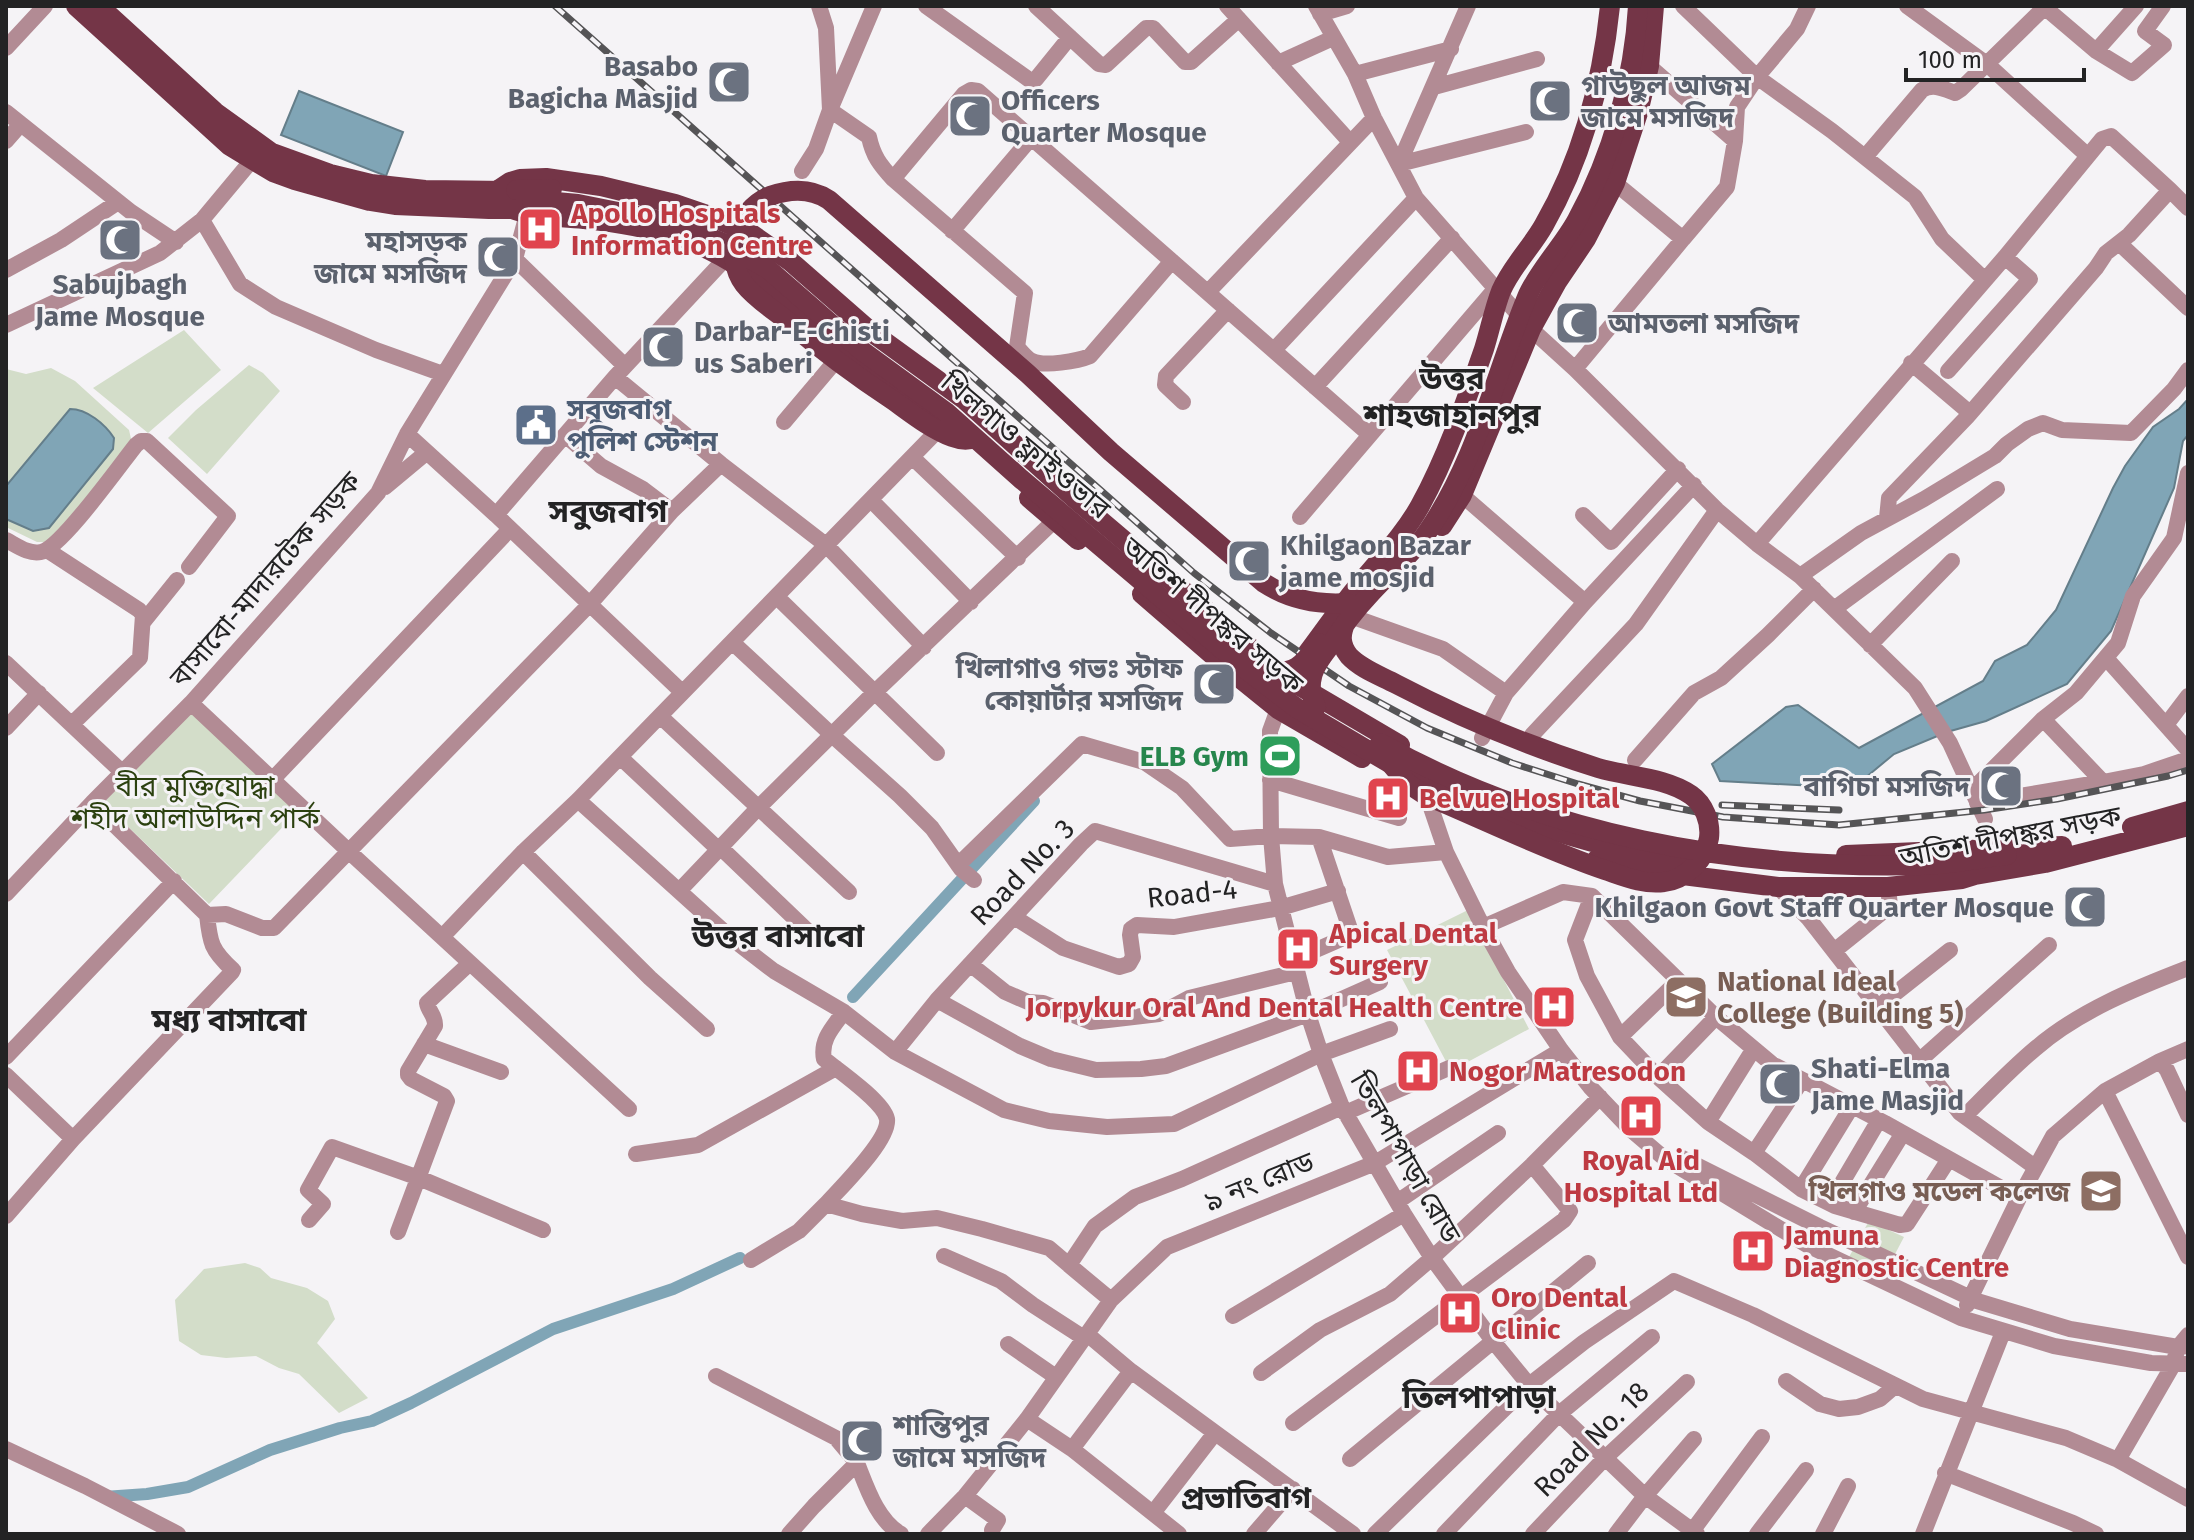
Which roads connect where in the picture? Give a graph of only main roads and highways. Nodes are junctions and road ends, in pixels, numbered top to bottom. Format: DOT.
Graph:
graph roads {
  1 [pos="76,6"];
  2 [pos="99,6"];
  3 [pos="1610,6"];
  4 [pos="1626,6"];
  5 [pos="1638,6"];
  6 [pos="1654,6"];
  7 [pos="256,153"];
  8 [pos="495,192"];
  9 [pos="522,204"];
  10 [pos="975,438"];
  11 [pos="1350,614"];
  12 [pos="1276,674"];
  13 [pos="1310,698"];
  14 [pos="1278,709"];
  15 [pos="1391,764"];
  16 [pos="2188,811"];
  17 [pos="2188,826"];
  18 [pos="2062,846"];
  19 [pos="2007,855"];
  20 [pos="1975,875"];
  1 -- 7 [label="main road, অতিশ দীপঙ্কর সড়ক"];
  2 -- 7 [label="main road, অতিশ দীপঙ্কর সড়ক"];
  3 -- 12 [label="main road"];
  4 -- 11 [label="main road"];
  5 -- 11 [label="main road, bridge"];
  6 -- 11 [label="main road"];
  7 -- 8 [label="main road, অতিশ দীপঙ্কর সড়ক"];
  7 -- 9 [label="main road, অতিশ দীপঙ্কর সড়ক"];
  8 -- 9 [label="main road, অতিশ দীপঙ্কর সড়ক"];
  8 -- 12 [label="main road"];
  9 -- 10 [label="main road, খিলগাও ফ্লাইওভার, bridge"];
  9 -- 12 [label="main road, খিলগাও ফ্লাইওভার, bridge"];
  9 -- 14 [label="main road, অতিশ দীপঙ্কর সড়ক"];
  10 -- 11 [label="main road, bridge"];
  10 -- 15 [label="main road, খিলগাও ফ্লাইওভার, bridge"];
  11 -- 12 [label="main road, bridge"];
  11 -- 13 [label="main road, bridge"];
  11 -- 15 [label="main road, bridge"];
  12 -- 13 [label="main road, খিলগাও ফ্লাইওভার, bridge"];
  12 -- 14 [label="main road"];
  13 -- 14 [label="main road"];
  13 -- 18 [label="main road"];
  13 -- 19 [label="main road, খিলগাও ফ্লাইওভার, bridge"];
  14 -- 20 [label="main road, অতিশ দীপঙ্কর সড়ক"];
  15 -- 20 [label="main road, খিলগাও ফ্লাইওভার, bridge"];
  16 -- 18 [label="main road, অতিশ দীপঙ্কর সড়ক"];
  17 -- 20 [label="main road, অতিশ দীপঙ্কর সড়ক"];
  18 -- 19 [label="main road, অতিশ দীপঙ্কর সড়ক"];
}
